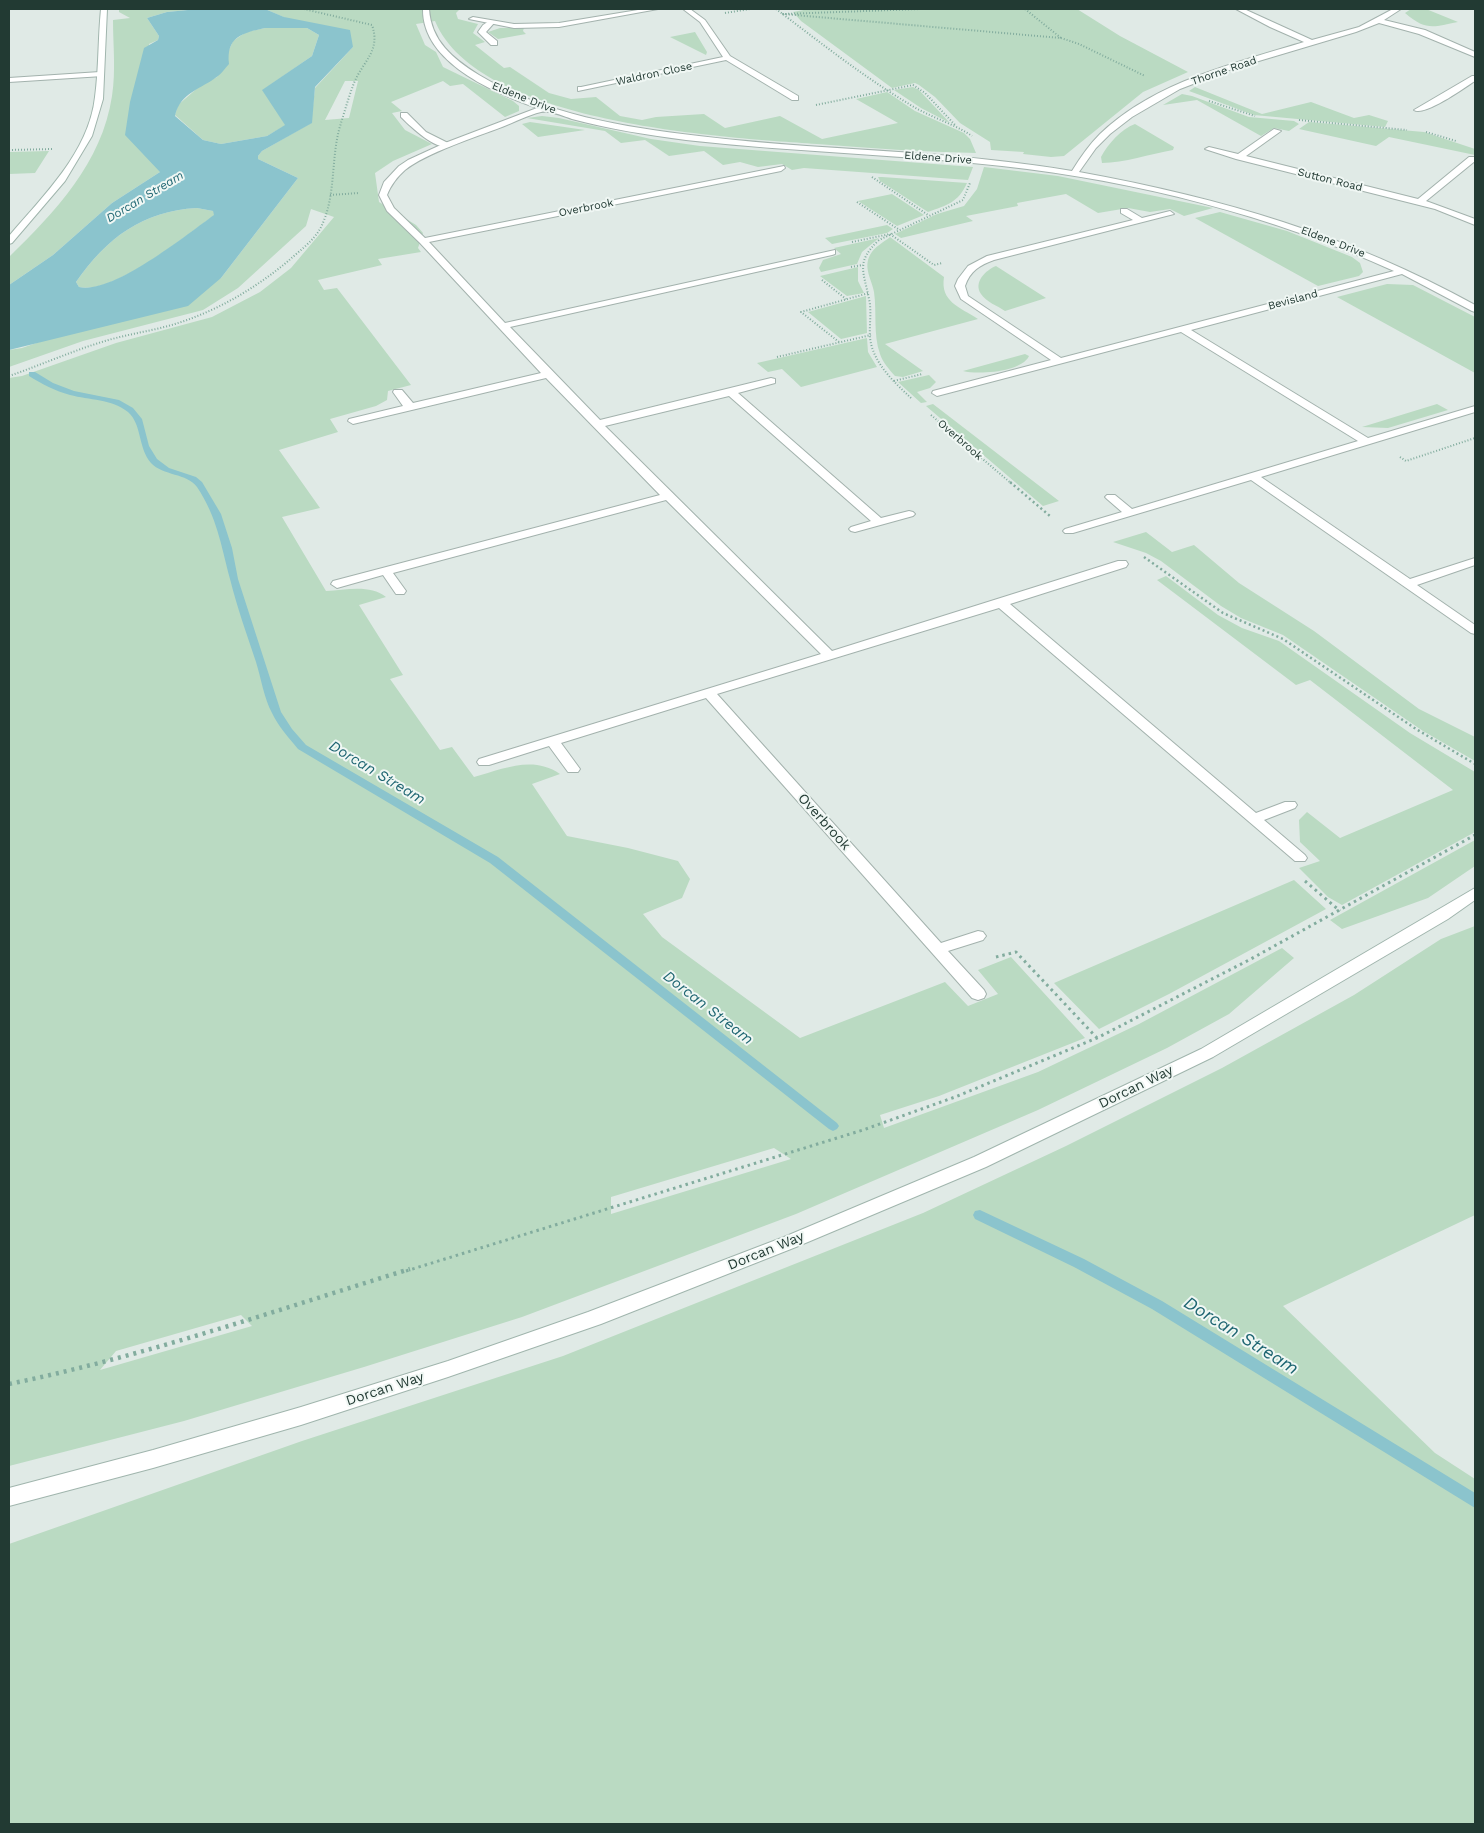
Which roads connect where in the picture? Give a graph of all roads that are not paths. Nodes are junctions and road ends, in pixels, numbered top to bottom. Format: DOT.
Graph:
graph roads {
  1 [pos="104,9"];
  2 [pos="426,9"];
  3 [pos="655,9"];
  4 [pos="686,9"];
  5 [pos="1239,9"];
  6 [pos="1398,9"];
  7 [pos="473,19"];
  8 [pos="1378,21"];
  9 [pos="491,22"];
  10 [pos="1312,42"];
  11 [pos="494,43"];
  12 [pos="1475,55"];
  13 [pos="727,58"];
  14 [pos="100,74"];
  15 [pos="1475,78"];
  16 [pos="9,80"];
  17 [pos="581,89"];
  18 [pos="795,98"];
  19 [pos="544,108"];
  20 [pos="1418,110"];
  21 [pos="404,115"];
  22 [pos="1277,131"];
  23 [pos="448,145"];
  24 [pos="1210,149"];
  25 [pos="1239,157"];
  26 [pos="1472,159"];
  27 [pos="737,166"];
  28 [pos="781,168"];
  29 [pos="1074,174"];
  30 [pos="749,175"];
  31 [pos="1420,202"];
  32 [pos="1124,211"];
  33 [pos="1170,214"];
  34 [pos="1141,221"];
  35 [pos="1475,222"];
  36 [pos="9,241"];
  37 [pos="423,241"];
  38 [pos="832,252"];
  39 [pos="796,260"];
  40 [pos="1404,271"];
  41 [pos="812,273"];
  42 [pos="1475,309"];
  43 [pos="504,326"];
  44 [pos="1183,329"];
  45 [pos="1059,361"];
  46 [pos="548,374"];
  47 [pos="771,382"];
  48 [pos="398,392"];
  49 [pos="731,392"];
  50 [pos="937,393"];
  51 [pos="410,407"];
  52 [pos="1475,409"];
  53 [pos="353,421"];
  54 [pos="598,424"];
  55 [pos="1367,442"];
  56 [pos="1252,476"];
  57 [pos="668,496"];
  58 [pos="1111,497"];
  59 [pos="1130,513"];
  60 [pos="908,514"];
  61 [pos="879,522"];
  62 [pos="856,529"];
  63 [pos="1069,531"];
  64 [pos="1475,561"];
  65 [pos="1122,564"];
  66 [pos="386,571"];
  67 [pos="337,584"];
  68 [pos="1408,584"];
  69 [pos="400,591"];
  70 [pos="1001,603"];
  71 [pos="1475,630"];
  72 [pos="830,655"];
  73 [pos="710,694"];
  74 [pos="553,742"];
  75 [pos="484,762"];
  76 [pos="573,769"];
  77 [pos="1290,805"];
  78 [pos="1254,819"];
  79 [pos="1300,858"];
  80 [pos="1475,893"];
  81 [pos="978,936"];
  82 [pos="938,949"];
  83 [pos="978,994"];
  84 [pos="9,1497"];
  1 -- 14 [label="street"];
  2 -- 19 [label="street, Eldene Drive"];
  3 -- 9 [label="street"];
  4 -- 13 [label="street"];
  5 -- 10 [label="street"];
  6 -- 8 [label="street, Thorne Road"];
  7 -- 9 [label="street"];
  8 -- 10 [label="street, Thorne Road"];
  8 -- 12 [label="street"];
  9 -- 11 [label="street"];
  10 -- 29 [label="street, Thorne Road"];
  13 -- 17 [label="street, Waldron Close"];
  13 -- 18 [label="street"];
  14 -- 16 [label="street"];
  14 -- 36 [label="street"];
  15 -- 20 [label="street"];
  19 -- 23 [label="street"];
  19 -- 29 [label="street, Eldene Drive"];
  21 -- 23 [label="street"];
  22 -- 25 [label="street"];
  23 -- 37 [label="street"];
  24 -- 25 [label="street, Sutton Road"];
  25 -- 31 [label="street, Sutton Road"];
  26 -- 31 [label="street"];
  27 -- 30 [label="street"];
  28 -- 30 [label="street, Overbrook"];
  29 -- 40 [label="street, Eldene Drive"];
  30 -- 37 [label="street, Overbrook"];
  31 -- 35 [label="street, Sutton Road"];
  32 -- 34 [label="street"];
  33 -- 34 [label="street"];
  34 -- 45 [label="street"];
  37 -- 43 [label="street"];
  38 -- 39 [label="street"];
  39 -- 41 [label="street"];
  39 -- 43 [label="street"];
  40 -- 42 [label="street, Eldene Drive"];
  40 -- 44 [label="street, Bevisland"];
  43 -- 46 [label="street"];
  44 -- 45 [label="street, Bevisland"];
  44 -- 55 [label="street"];
  45 -- 50 [label="street, Bevisland"];
  46 -- 51 [label="street"];
  46 -- 54 [label="street"];
  47 -- 49 [label="street"];
  48 -- 51 [label="street"];
  49 -- 54 [label="street"];
  49 -- 61 [label="street"];
  51 -- 53 [label="street"];
  52 -- 55 [label="street"];
  54 -- 57 [label="street"];
  55 -- 56 [label="street"];
  56 -- 59 [label="street"];
  56 -- 68 [label="street"];
  57 -- 66 [label="street"];
  57 -- 72 [label="street"];
  58 -- 59 [label="street"];
  59 -- 63 [label="street"];
  60 -- 61 [label="street"];
  61 -- 62 [label="street"];
  64 -- 68 [label="street"];
  65 -- 70 [label="street"];
  66 -- 67 [label="street"];
  66 -- 69 [label="street"];
  68 -- 71 [label="street"];
  70 -- 72 [label="street"];
  70 -- 78 [label="street"];
  72 -- 73 [label="street"];
  73 -- 74 [label="street"];
  73 -- 82 [label="street, Overbrook"];
  74 -- 75 [label="street"];
  74 -- 76 [label="street"];
  77 -- 78 [label="street"];
  78 -- 79 [label="street"];
  80 -- 84 [label="street, Dorcan Way"];
  81 -- 82 [label="street"];
  82 -- 83 [label="street, Overbrook"];
}
